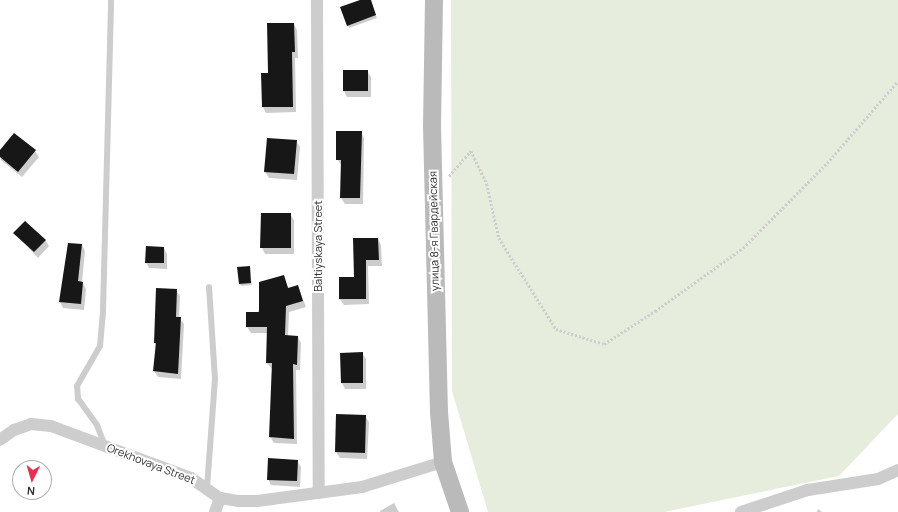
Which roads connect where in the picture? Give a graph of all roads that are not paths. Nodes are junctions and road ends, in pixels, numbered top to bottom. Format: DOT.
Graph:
graph roads {
  1 [pos="111,0"];
  2 [pos="317,0"];
  3 [pos="434,0"];
  4 [pos="209,287"];
  5 [pos="0,440"];
  6 [pos="106,446"];
  7 [pos="443,462"];
  8 [pos="898,470"];
  9 [pos="207,488"];
  10 [pos="319,493"];
  11 [pos="220,498"];
  12 [pos="215,512"];
  13 [pos="460,512"];
  14 [pos="741,512"];
  1 -- 6 [label="lane"];
  2 -- 10 [label="street, Baltiyskaya Street"];
  3 -- 7 [label="street, улица 8-я Гвардейская"];
  4 -- 9 [label="lane"];
  5 -- 6 [label="street, Orekhovaya Street"];
  6 -- 9 [label="street, Orekhovaya Street"];
  7 -- 10 [label="street"];
  7 -- 13 [label="street, улица 8-я Гвардейская"];
  8 -- 14 [label="street"];
  9 -- 11 [label="street, Orekhovaya Street"];
  10 -- 11 [label="street"];
  11 -- 12 [label="street"];
}
